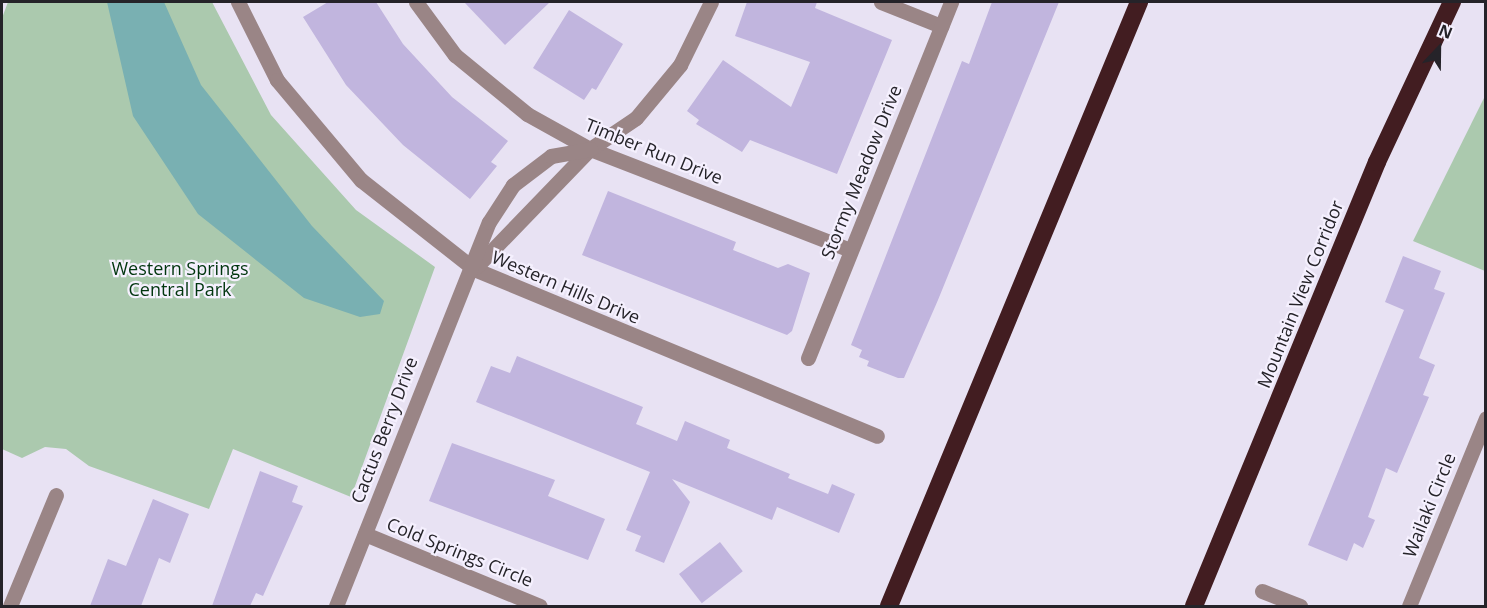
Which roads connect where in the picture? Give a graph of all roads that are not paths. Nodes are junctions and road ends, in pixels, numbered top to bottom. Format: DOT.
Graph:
graph roads {
  1 [pos="238,2"];
  2 [pos="416,2"];
  3 [pos="711,2"];
  4 [pos="881,2"];
  5 [pos="951,2"];
  6 [pos="1139,2"];
  7 [pos="1452,2"];
  8 [pos="941,26"];
  9 [pos="590,149"];
  10 [pos="850,250"];
  11 [pos="474,269"];
  12 [pos="808,358"];
  13 [pos="1485,418"];
  14 [pos="877,436"];
  15 [pos="56,495"];
  16 [pos="365,534"];
  17 [pos="1262,591"];
  18 [pos="10,606"];
  19 [pos="336,606"];
  20 [pos="540,606"];
  21 [pos="889,606"];
  22 [pos="1194,606"];
  23 [pos="1300,606"];
  24 [pos="1409,606"];
  1 -- 11 [label="street, Western Hills Drive"];
  2 -- 9 [label="street, Timber Run Drive"];
  3 -- 9 [label="street"];
  4 -- 8 [label="street"];
  5 -- 8 [label="street, Stormy Meadow Drive"];
  6 -- 21 [label="highway"];
  7 -- 22 [label="highway, Mountain View Corridor"];
  8 -- 10 [label="street, Stormy Meadow Drive"];
  9 -- 10 [label="street, Timber Run Drive"];
  9 -- 11 [label="street"];
  9 -- 11 [label="street"];
  10 -- 12 [label="street, Stormy Meadow Drive"];
  11 -- 14 [label="street, Western Hills Drive"];
  11 -- 16 [label="street, Cactus Berry Drive"];
  13 -- 24 [label="street, Wailaki Circle"];
  15 -- 18 [label="street"];
  16 -- 19 [label="street, Cactus Berry Drive"];
  16 -- 20 [label="street, Cold Springs Circle"];
  17 -- 23 [label="street"];
}
